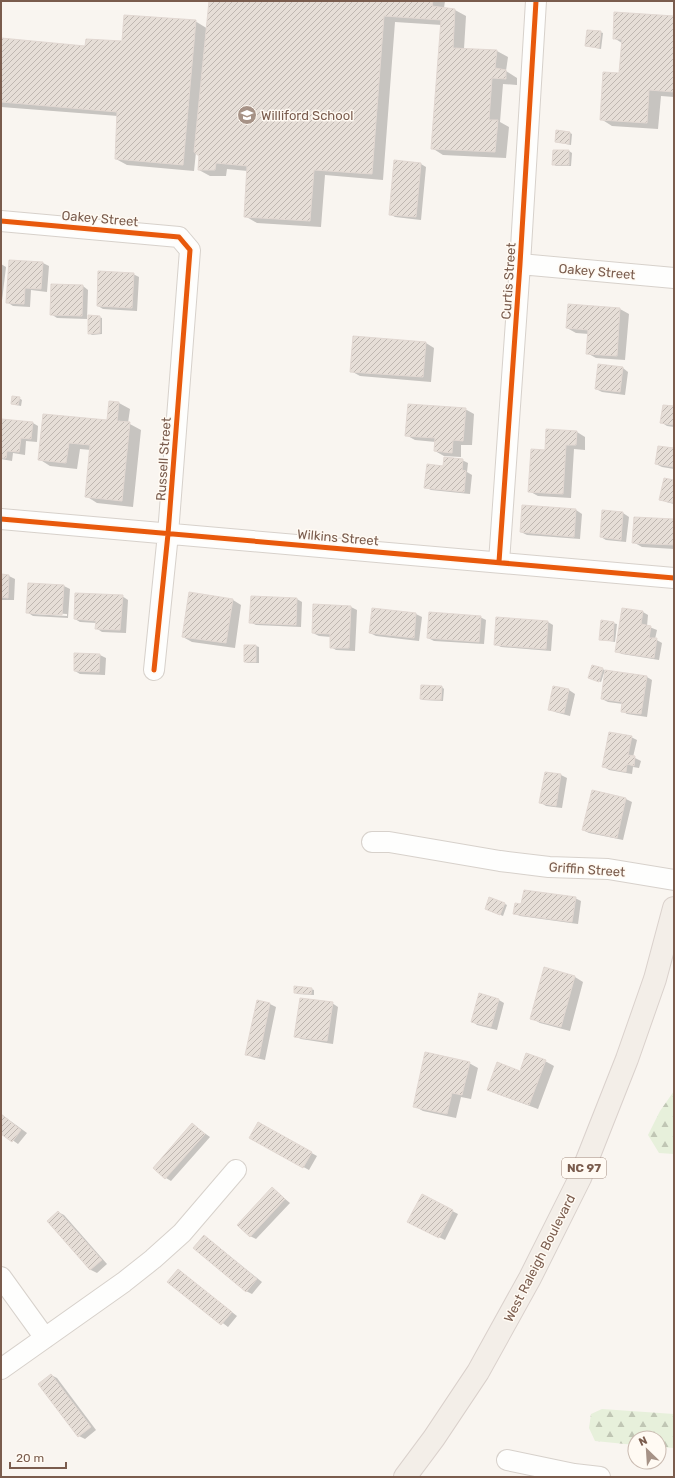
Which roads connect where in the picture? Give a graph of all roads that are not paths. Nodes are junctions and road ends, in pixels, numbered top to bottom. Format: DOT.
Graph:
graph roads {
  1 [pos="536,1"];
  2 [pos="1,221"];
  3 [pos="190,250"];
  4 [pos="520,264"];
  5 [pos="674,278"];
  6 [pos="1,520"];
  7 [pos="168,534"];
  8 [pos="499,562"];
  9 [pos="674,578"];
  10 [pos="154,670"];
  11 [pos="372,842"];
  12 [pos="674,880"];
  13 [pos="674,908"];
  14 [pos="236,1170"];
  15 [pos="1,1277"];
  16 [pos="45,1338"];
  17 [pos="1,1369"];
  18 [pos="507,1460"];
  19 [pos="405,1477"];
  20 [pos="600,1477"];
  1 -- 4 [label="street, Curtis Street"];
  2 -- 3 [label="street, Oakey Street"];
  3 -- 7 [label="street, Russell Street"];
  4 -- 5 [label="street, Oakey Street"];
  4 -- 8 [label="street, Curtis Street"];
  6 -- 7 [label="street, Wilkins Street"];
  7 -- 8 [label="street, Wilkins Street"];
  7 -- 10 [label="street, Russell Street"];
  8 -- 9 [label="street, Wilkins Street"];
  11 -- 12 [label="street, Griffin Street"];
  13 -- 19 [label="main road, West Raleigh Boulevard / NC 97"];
  14 -- 16 [label="street"];
  15 -- 16 [label="street"];
  16 -- 17 [label="street"];
  18 -- 20 [label="street"];
}
